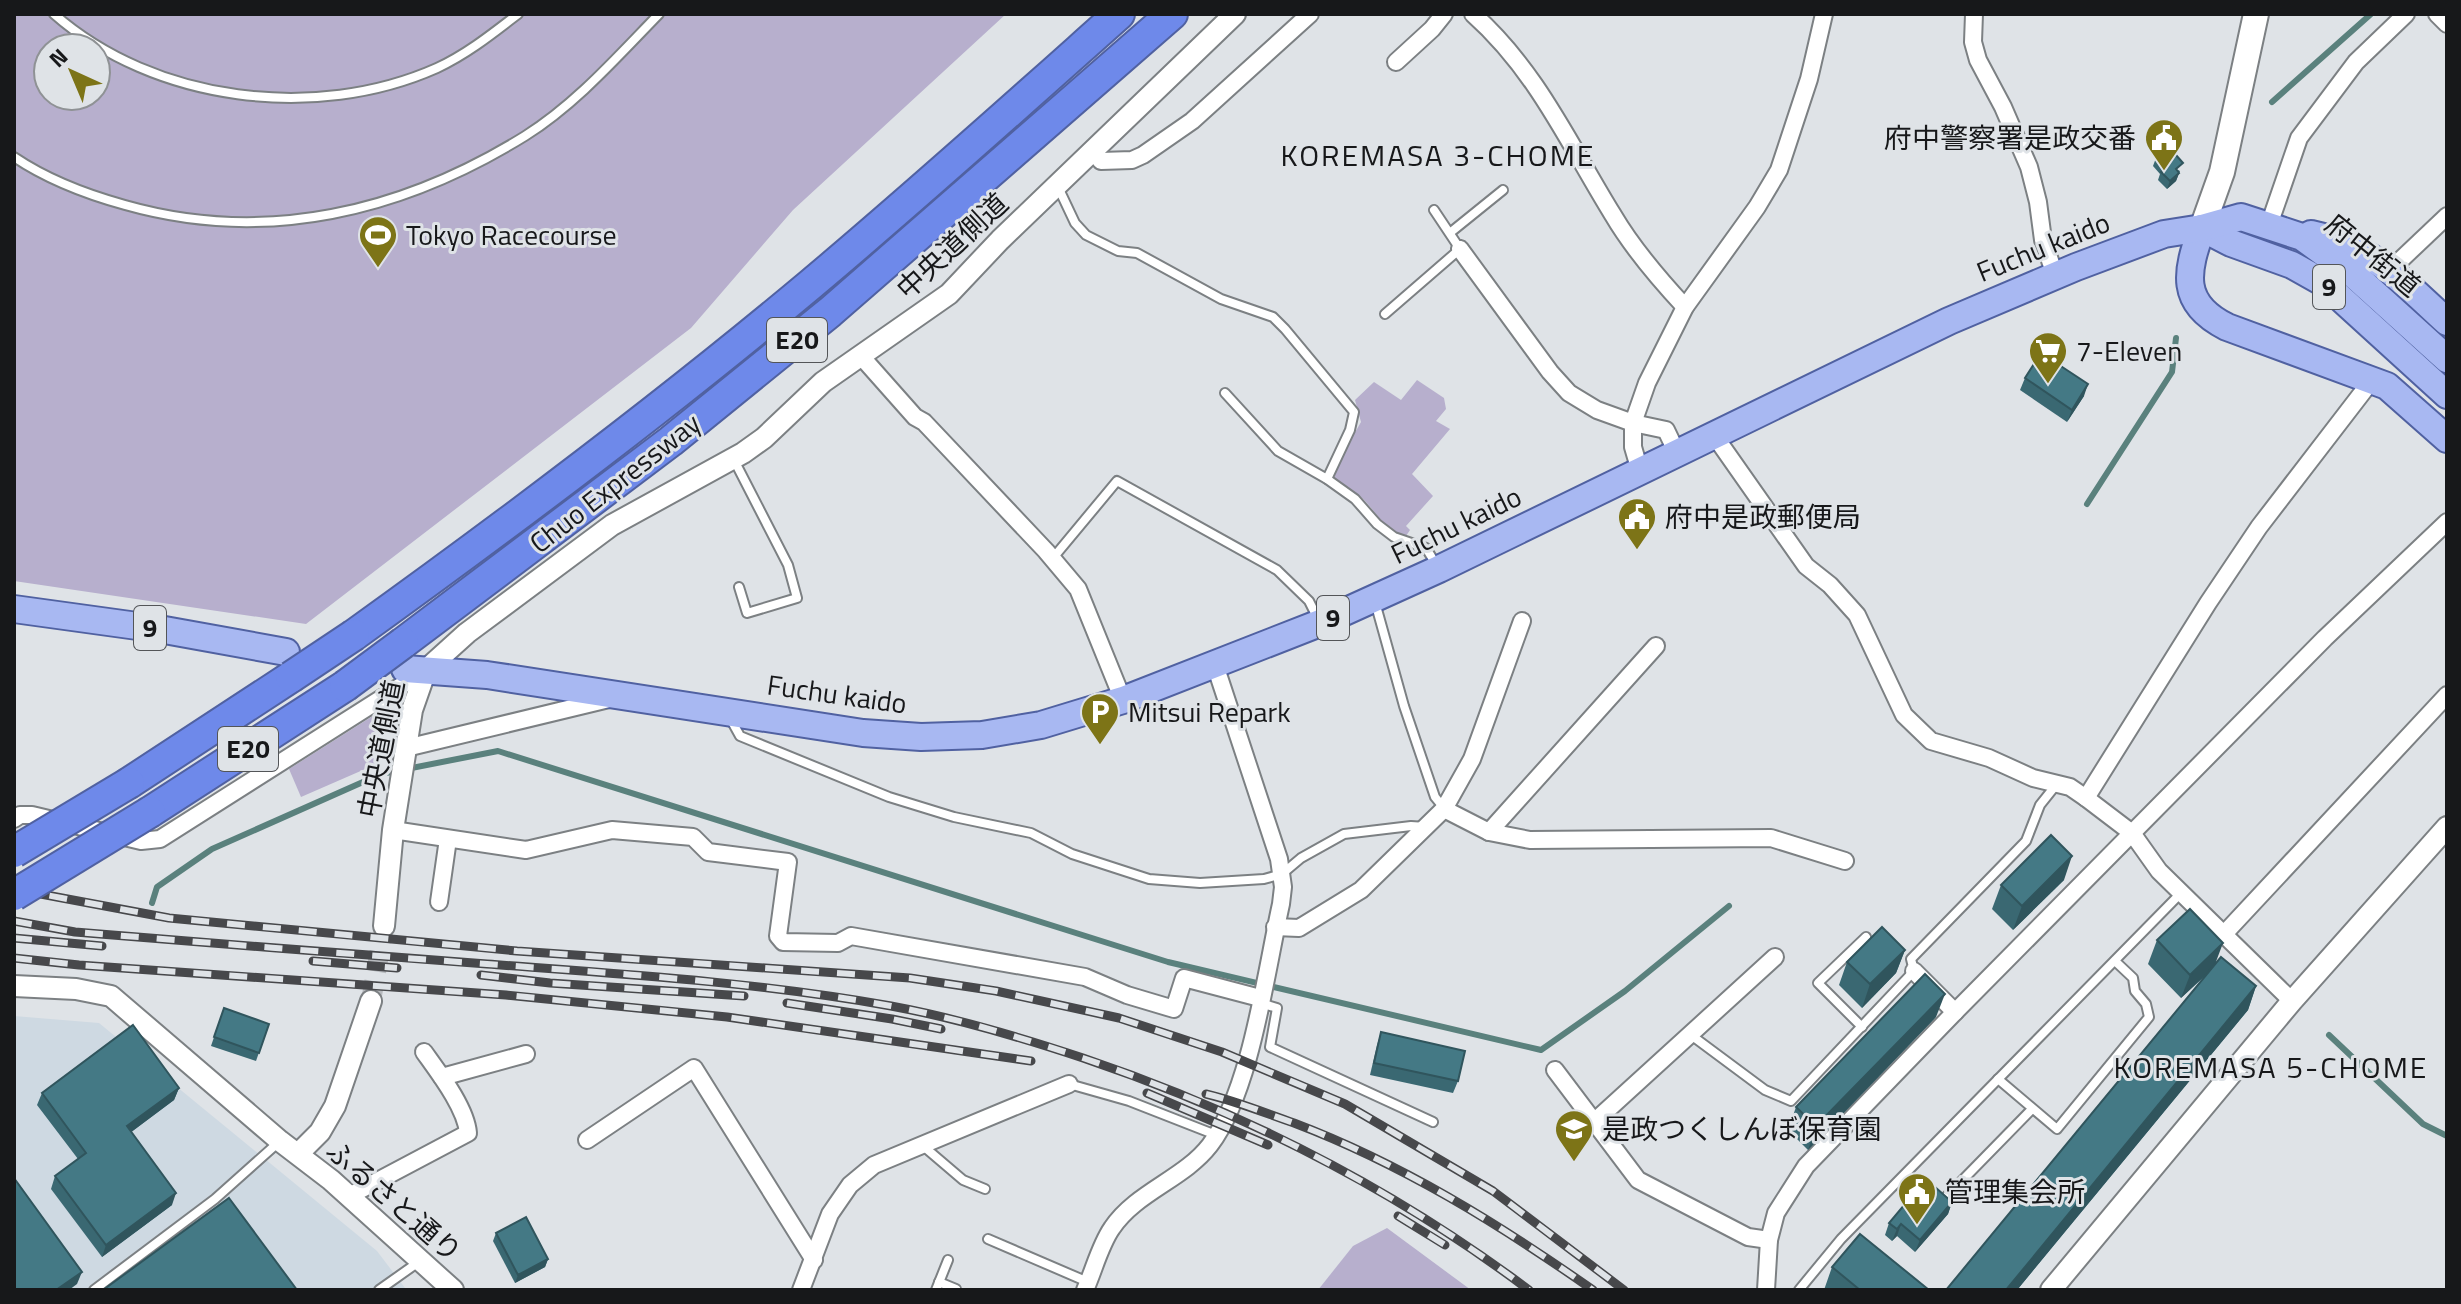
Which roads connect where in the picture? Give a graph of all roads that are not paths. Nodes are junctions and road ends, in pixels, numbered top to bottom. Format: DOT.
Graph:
graph roads {
  1 [pos="54,14"];
  2 [pos="518,14"];
  3 [pos="659,14"];
  4 [pos="1119,14"];
  5 [pos="1172,14"];
  6 [pos="1235,14"];
  7 [pos="1310,14"];
  8 [pos="1444,14"];
  9 [pos="1473,14"];
  10 [pos="1824,14"];
  11 [pos="1974,14"];
  12 [pos="2406,14"];
  13 [pos="2437,14"];
  14 [pos="2253,15"];
  15 [pos="2447,24"];
  16 [pos="1396,62"];
  17 [pos="1093,151"];
  18 [pos="14,157"];
  19 [pos="1057,186"];
  20 [pos="1503,190"];
  21 [pos="1434,210"];
  22 [pos="2447,216"];
  23 [pos="2276,227"];
  24 [pos="2202,228"];
  25 [pos="1451,232"];
  26 [pos="1460,249"];
  27 [pos="2390,270"];
  28 [pos="2055,275"];
  29 [pos="1685,307"];
  30 [pos="1385,314"];
  31 [pos="2447,322"];
  32 [pos="860,355"];
  33 [pos="2447,359"];
  34 [pos="2372,380"];
  35 [pos="1225,393"];
  36 [pos="2447,395"];
  37 [pos="1633,423"];
  38 [pos="1714,435"];
  39 [pos="2447,439"];
  40 [pos="1677,453"];
  41 [pos="733,459"];
  42 [pos="1640,471"];
  43 [pos="1327,479"];
  44 [pos="2447,522"];
  45 [pos="1053,558"];
  46 [pos="1439,569"];
  47 [pos="739,587"];
  48 [pos="1375,599"];
  49 [pos="14,609"];
  50 [pos="1522,621"];
  51 [pos="1320,623"];
  52 [pos="1656,646"];
  53 [pos="286,652"];
  54 [pos="1215,665"];
  55 [pos="415,670"];
  56 [pos="626,695"];
  57 [pos="2447,695"];
  58 [pos="1123,700"];
  59 [pos="725,710"];
  60 [pos="406,748"];
  61 [pos="2056,785"];
  62 [pos="2086,798"];
  63 [pos="1444,809"];
  64 [pos="14,819"];
  65 [pos="1426,827"];
  66 [pos="2447,827"];
  67 [pos="393,830"];
  68 [pos="1489,832"];
  69 [pos="2132,833"];
  70 [pos="448,839"];
  71 [pos="14,852"];
  72 [pos="1845,861"];
  73 [pos="1282,874"];
  74 [pos="2182,892"];
  75 [pos="14,895"];
  76 [pos="439,902"];
  77 [pos="384,926"];
  78 [pos="1275,927"];
  79 [pos="2225,933"];
  80 [pos="1866,937"];
  81 [pos="1775,957"];
  82 [pos="2115,961"];
  83 [pos="1914,971"];
  84 [pos="14,986"];
  85 [pos="1261,993"];
  86 [pos="371,1001"];
  87 [pos="2292,1001"];
  88 [pos="1955,1012"];
  89 [pos="1862,1027"];
  90 [pos="1691,1035"];
  91 [pos="424,1052"];
  92 [pos="526,1054"];
  93 [pos="1555,1070"];
  94 [pos="442,1077"];
  95 [pos="1998,1079"];
  96 [pos="1069,1084"];
  97 [pos="2032,1109"];
  98 [pos="1433,1122"];
  99 [pos="1594,1122"];
  100 [pos="1217,1135"];
  101 [pos="587,1140"];
  102 [pos="280,1141"];
  103 [pos="922,1144"];
  104 [pos="298,1154"];
  105 [pos="985,1189"];
  106 [pos="349,1196"];
  107 [pos="1945,1198"];
  108 [pos="988,1239"];
  109 [pos="1769,1240"];
  110 [pos="814,1260"];
  111 [pos="948,1260"];
  112 [pos="421,1261"];
  113 [pos="938,1286"];
  114 [pos="1087,1286"];
  115 [pos="956,1289"];
  116 [pos="94,1290"];
  117 [pos="379,1290"];
  118 [pos="453,1290"];
  119 [pos="801,1290"];
  120 [pos="1766,1290"];
  121 [pos="1799,1290"];
  122 [pos="2051,1290"];
  1 -- 2 [label="lane"];
  3 -- 18 [label="lane"];
  4 -- 71 [label="highway, Chuo Expressway / E20, bridge"];
  5 -- 75 [label="highway, Chuo Expressway / E20, bridge"];
  6 -- 17 [label="street, 中央道側道"];
  7 -- 17 [label="street"];
  8 -- 16 [label="street"];
  9 -- 29 [label="street"];
  10 -- 29 [label="street"];
  11 -- 28 [label="street"];
  12 -- 23 [label="street"];
  13 -- 15 [label="street"];
  14 -- 24 [label="main road"];
  17 -- 19 [label="street, 中央道側道"];
  19 -- 32 [label="street, 中央道側道"];
  19 -- 43 [label="lane"];
  20 -- 25 [label="lane"];
  21 -- 25 [label="lane"];
  22 -- 27 [label="street"];
  23 -- 24 [label="main road, 府中街道 / 9"];
  23 -- 27 [label="main road"];
  23 -- 33 [label="main road, 府中街道 / 9"];
  24 -- 28 [label="main road, Fuchu kaido / 9"];
  24 -- 34 [label="main road"];
  24 -- 36 [label="main road, 9"];
  25 -- 26 [label="lane"];
  26 -- 30 [label="lane"];
  26 -- 37 [label="street"];
  27 -- 31 [label="main road"];
  28 -- 38 [label="main road, Fuchu kaido / 9"];
  29 -- 37 [label="street"];
  32 -- 41 [label="street, 中央道側道"];
  32 -- 45 [label="street"];
  34 -- 39 [label="main road"];
  34 -- 62 [label="street"];
  35 -- 43 [label="lane"];
  37 -- 40 [label="street"];
  37 -- 42 [label="street"];
  38 -- 40 [label="main road, Fuchu kaido / 9"];
  38 -- 61 [label="street"];
  40 -- 42 [label="main road, Fuchu kaido / 9"];
  41 -- 47 [label="lane"];
  41 -- 55 [label="street, 中央道側道"];
  42 -- 46 [label="main road, Fuchu kaido / 9"];
  43 -- 46 [label="lane"];
  44 -- 69 [label="street"];
  45 -- 51 [label="lane"];
  45 -- 58 [label="street"];
  46 -- 48 [label="main road, Fuchu kaido / 9"];
  48 -- 51 [label="main road, Fuchu kaido / 9"];
  48 -- 63 [label="lane"];
  49 -- 53 [label="main road, 9"];
  50 -- 63 [label="street"];
  51 -- 54 [label="main road, Fuchu kaido / 9"];
  52 -- 68 [label="street"];
  54 -- 58 [label="main road, Fuchu kaido / 9"];
  54 -- 73 [label="street"];
  55 -- 56 [label="main road, Fuchu kaido / 9"];
  55 -- 60 [label="street, 中央道側道"];
  55 -- 64 [label="street"];
  56 -- 59 [label="main road, Fuchu kaido / 9"];
  56 -- 60 [label="street"];
  57 -- 79 [label="street"];
  58 -- 59 [label="main road, Fuchu kaido / 9"];
  59 -- 73 [label="lane"];
  60 -- 67 [label="street, 中央道側道"];
  61 -- 62 [label="street"];
  61 -- 83 [label="lane"];
  62 -- 69 [label="street"];
  63 -- 65 [label="street"];
  63 -- 68 [label="street"];
  65 -- 73 [label="lane"];
  65 -- 78 [label="street"];
  66 -- 87 [label="street"];
  67 -- 70 [label="street"];
  67 -- 77 [label="street, 中央道側道"];
  68 -- 72 [label="street"];
  69 -- 74 [label="street"];
  69 -- 88 [label="street"];
  70 -- 76 [label="street"];
  70 -- 85 [label="street"];
  73 -- 78 [label="street"];
  74 -- 79 [label="street"];
  74 -- 82 [label="lane"];
  78 -- 85 [label="street"];
  79 -- 87 [label="street"];
  80 -- 89 [label="lane"];
  81 -- 90 [label="street"];
  82 -- 95 [label="lane"];
  82 -- 97 [label="lane"];
  83 -- 88 [label="street"];
  83 -- 89 [label="lane"];
  84 -- 102 [label="street"];
  85 -- 98 [label="lane"];
  85 -- 100 [label="street"];
  86 -- 104 [label="street"];
  87 -- 122 [label="street"];
  88 -- 109 [label="street"];
  89 -- 90 [label="lane"];
  90 -- 99 [label="street"];
  91 -- 94 [label="street"];
  92 -- 94 [label="street"];
  93 -- 99 [label="street"];
  94 -- 106 [label="street"];
  95 -- 97 [label="lane"];
  95 -- 121 [label="lane"];
  96 -- 100 [label="lane"];
  96 -- 103 [label="street"];
  97 -- 107 [label="lane"];
  99 -- 109 [label="street"];
  100 -- 114 [label="street"];
  101 -- 110 [label="street"];
  102 -- 104 [label="street"];
  102 -- 116 [label="lane"];
  103 -- 105 [label="lane"];
  103 -- 110 [label="street"];
  104 -- 106 [label="street, ふるさと通り"];
  106 -- 112 [label="street, ふるさと通り"];
  108 -- 114 [label="lane"];
  109 -- 120 [label="street"];
  110 -- 119 [label="street"];
  111 -- 113 [label="lane"];
  112 -- 117 [label="lane"];
  112 -- 118 [label="street, ふるさと通り"];
  113 -- 115 [label="lane"];
}
